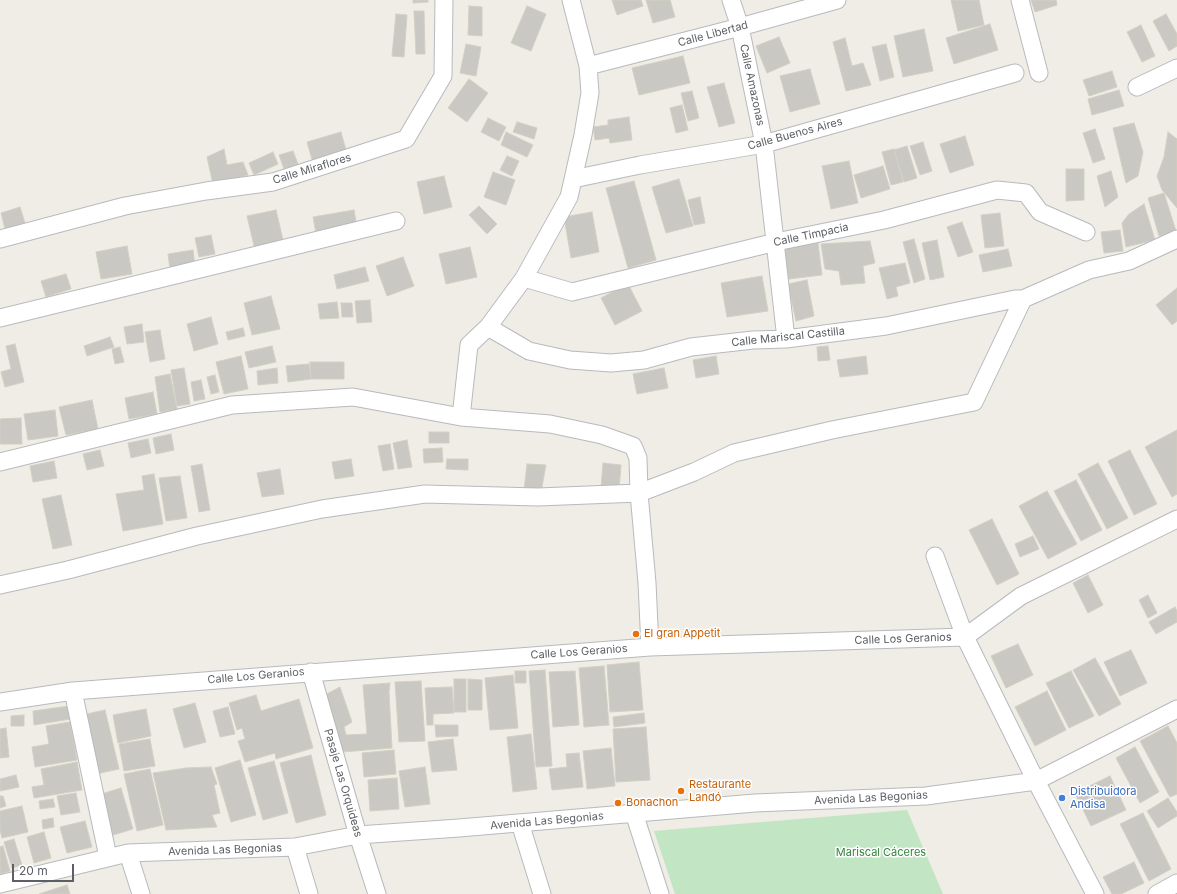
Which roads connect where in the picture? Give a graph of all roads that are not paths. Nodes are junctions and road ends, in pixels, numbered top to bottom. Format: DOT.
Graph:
graph roads {
  1 [pos="444,0"];
  2 [pos="571,0"];
  3 [pos="731,0"];
  4 [pos="837,0"];
  5 [pos="1020,0"];
  6 [pos="740,27"];
  7 [pos="588,66"];
  8 [pos="1177,68"];
  9 [pos="1015,73"];
  10 [pos="1039,73"];
  11 [pos="1137,87"];
  12 [pos="764,144"];
  13 [pos="573,180"];
  14 [pos="396,221"];
  15 [pos="1086,232"];
  16 [pos="0,239"];
  17 [pos="1177,239"];
  18 [pos="776,242"];
  19 [pos="524,278"];
  20 [pos="1023,299"];
  21 [pos="0,318"];
  22 [pos="488,327"];
  23 [pos="786,339"];
  24 [pos="461,417"];
  25 [pos="0,462"];
  26 [pos="639,492"];
  27 [pos="1177,519"];
  28 [pos="935,556"];
  29 [pos="0,586"];
  30 [pos="965,637"];
  31 [pos="650,647"];
  32 [pos="311,672"];
  33 [pos="73,691"];
  34 [pos="0,702"];
  35 [pos="1177,709"];
  36 [pos="1036,781"];
  37 [pos="634,813"];
  38 [pos="520,823"];
  39 [pos="358,835"];
  40 [pos="294,847"];
  41 [pos="128,853"];
  42 [pos="108,857"];
  43 [pos="1177,883"];
  44 [pos="0,884"];
  45 [pos="141,894"];
  46 [pos="309,894"];
  47 [pos="377,894"];
  48 [pos="542,894"];
  49 [pos="660,894"];
  50 [pos="1095,894"];
  51 [pos="1157,894"];
  1 -- 16 [label="street, Calle Miraflores"];
  2 -- 7 [label="street"];
  3 -- 6 [label="street, Calle Amazonas"];
  4 -- 6 [label="street, Calle Libertad"];
  5 -- 10 [label="street"];
  6 -- 7 [label="street, Calle Libertad"];
  6 -- 12 [label="street, Calle Amazonas"];
  7 -- 13 [label="street"];
  8 -- 11 [label="street"];
  9 -- 12 [label="street, Calle Buenos Aires"];
  12 -- 13 [label="street, Calle Buenos Aires"];
  12 -- 18 [label="street, Calle Amazonas"];
  13 -- 19 [label="street"];
  14 -- 21 [label="street"];
  15 -- 18 [label="street, Calle Timpacia"];
  17 -- 20 [label="street, Calle Mariscal Castilla"];
  18 -- 19 [label="street, Calle Timpacia"];
  18 -- 23 [label="street, Calle Amazonas"];
  19 -- 22 [label="street"];
  20 -- 23 [label="street, Calle Mariscal Castilla"];
  20 -- 26 [label="street"];
  22 -- 23 [label="street, Calle Mariscal Castilla"];
  22 -- 24 [label="street"];
  24 -- 25 [label="street"];
  24 -- 26 [label="street"];
  26 -- 29 [label="street"];
  26 -- 31 [label="street"];
  27 -- 30 [label="street, Calle Los Geranios"];
  28 -- 30 [label="street"];
  30 -- 31 [label="street, Calle Los Geranios"];
  30 -- 36 [label="street"];
  31 -- 32 [label="street, Calle Los Geranios"];
  32 -- 33 [label="street, Calle Los Geranios"];
  32 -- 39 [label="street, Pasaje Las Orquideas"];
  33 -- 34 [label="street, Calle Los Geranios"];
  33 -- 42 [label="street"];
  35 -- 36 [label="street, Avenida Las Begonias"];
  36 -- 37 [label="street, Avenida Las Begonias"];
  36 -- 50 [label="street"];
  37 -- 38 [label="street, Avenida Las Begonias"];
  37 -- 49 [label="street"];
  38 -- 39 [label="street, Avenida Las Begonias"];
  38 -- 48 [label="street"];
  39 -- 40 [label="street, Avenida Las Begonias"];
  39 -- 47 [label="street, Pasaje Las Orquideas"];
  40 -- 41 [label="street, Avenida Las Begonias"];
  40 -- 46 [label="street"];
  41 -- 42 [label="street, Avenida Las Begonias"];
  41 -- 45 [label="street"];
  42 -- 44 [label="street, Avenida Las Begonias"];
  43 -- 51 [label="street"];
}
